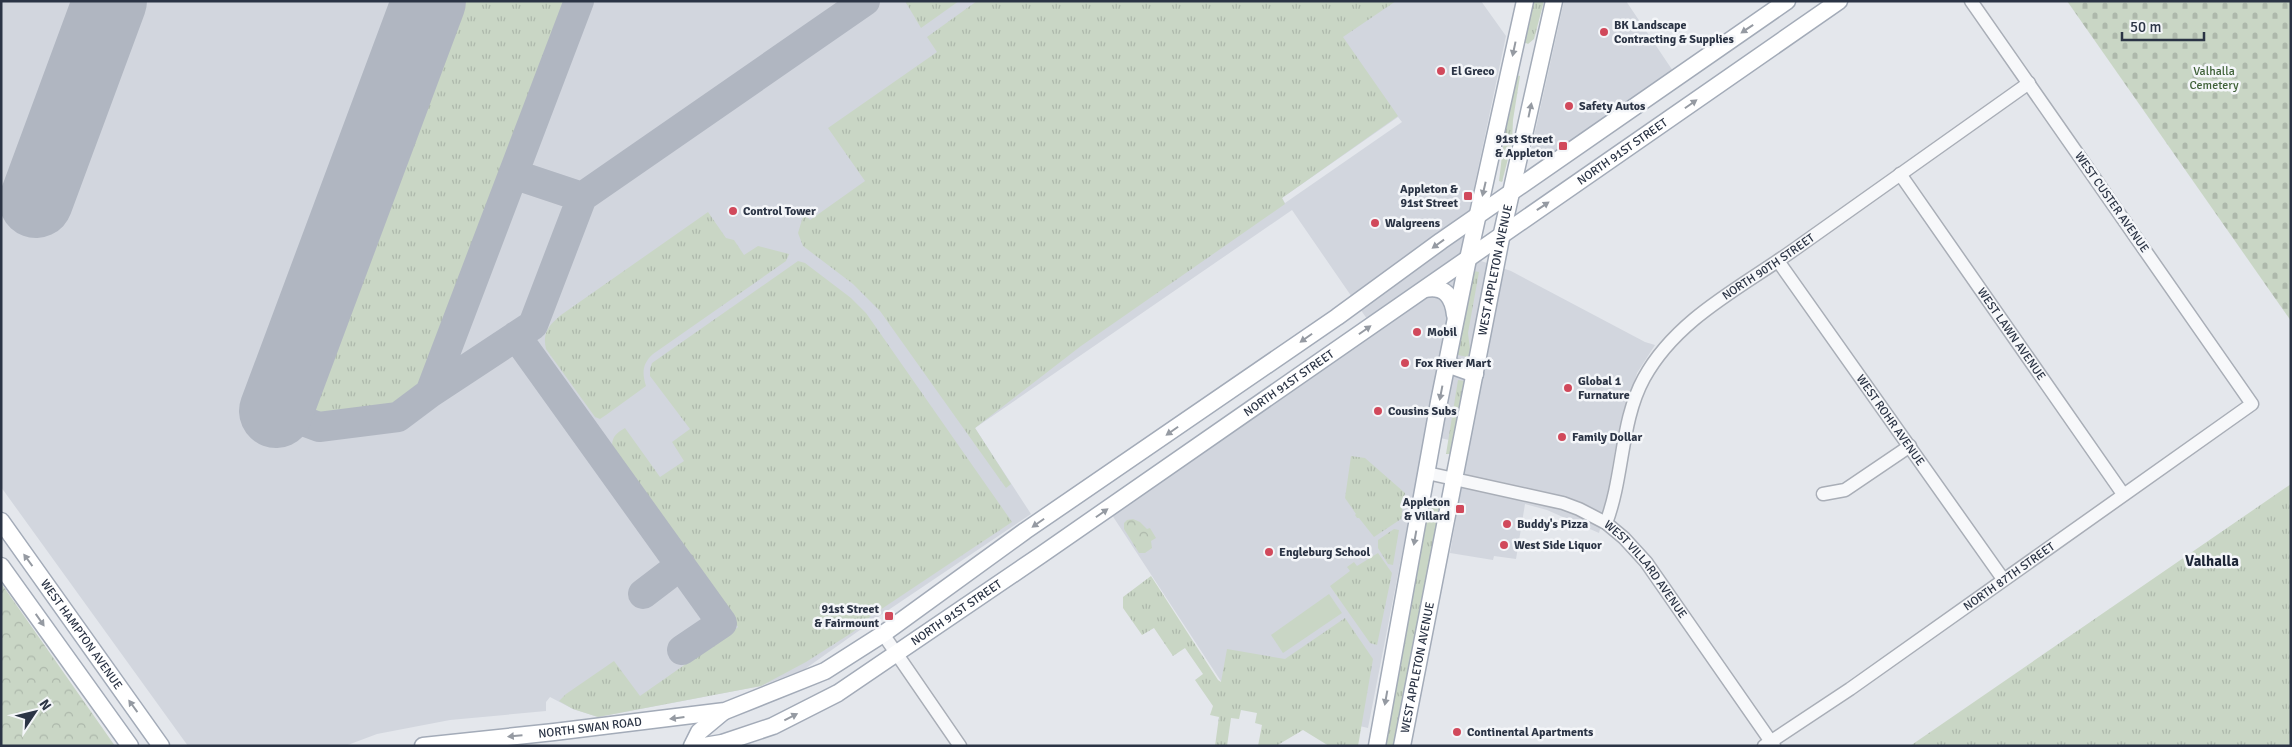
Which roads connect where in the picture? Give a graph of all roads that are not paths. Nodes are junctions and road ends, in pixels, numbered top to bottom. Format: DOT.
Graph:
graph roads {
  1 [pos="1525,1"];
  2 [pos="1554,1"];
  3 [pos="1787,1"];
  4 [pos="1839,1"];
  5 [pos="1972,1"];
  6 [pos="2029,84"];
  7 [pos="1522,145"];
  8 [pos="1552,165"];
  9 [pos="1900,174"];
  10 [pos="1512,191"];
  11 [pos="1478,216"];
  12 [pos="1502,234"];
  13 [pos="1468,259"];
  14 [pos="1778,261"];
  15 [pos="1425,289"];
  16 [pos="1456,321"];
  17 [pos="1447,364"];
  18 [pos="1475,374"];
  19 [pos="2252,404"];
  20 [pos="1910,446"];
  21 [pos="1427,473"];
  22 [pos="1454,480"];
  23 [pos="1823,494"];
  24 [pos="2123,494"];
  25 [pos="1,522"];
  26 [pos="1606,523"];
  27 [pos="1,566"];
  28 [pos="2003,579"];
  29 [pos="882,634"];
  30 [pos="896,653"];
  31 [pos="725,710"];
  32 [pos="746,735"];
  33 [pos="1769,744"];
  34 [pos="130,746"];
  35 [pos="161,746"];
  36 [pos="423,746"];
  37 [pos="692,746"];
  38 [pos="704,746"];
  39 [pos="730,746"];
  40 [pos="960,746"];
  41 [pos="1377,746"];
  42 [pos="1402,746"];
  1 -- 11 [label="main road, WEST APPLETON AVENUE, one-way"];
  7 -- 2 [label="main road, WEST APPLETON AVENUE, one-way"];
  3 -- 8 [label="main road, NORTH 91ST STREET, one-way"];
  12 -- 4 [label="main road, NORTH 91ST STREET, one-way"];
  5 -- 6 [label="street, WEST CUSTER AVENUE"];
  6 -- 9 [label="street, NORTH 90TH STREET"];
  6 -- 19 [label="street, WEST CUSTER AVENUE"];
  7 -- 8 [label="main road"];
  7 -- 10 [label="main road, WEST APPLETON AVENUE"];
  8 -- 10 [label="main road, NORTH 91ST STREET"];
  9 -- 14 [label="street, NORTH 90TH STREET"];
  9 -- 24 [label="street, WEST LAWN AVENUE"];
  10 -- 11 [label="main road, NORTH 91ST STREET"];
  10 -- 12 [label="main road, WEST APPLETON AVENUE"];
  11 -- 13 [label="main road, WEST APPLETON AVENUE"];
  11 -- 29 [label="main road, NORTH 91ST STREET, one-way"];
  12 -- 13 [label="main road, NORTH 91ST STREET"];
  12 -- 18 [label="main road, WEST APPLETON AVENUE"];
  13 -- 15 [label="main road, NORTH 91ST STREET"];
  13 -- 16 [label="main road, WEST APPLETON AVENUE"];
  14 -- 20 [label="street, WEST ROHR AVENUE"];
  14 -- 26 [label="street, NORTH 90TH STREET"];
  15 -- 16 [label="main road"];
  30 -- 15 [label="main road, NORTH 91ST STREET, one-way"];
  16 -- 17 [label="main road, WEST APPLETON AVENUE"];
  17 -- 18 [label="main road"];
  17 -- 21 [label="main road, WEST APPLETON AVENUE, one-way"];
  18 -- 22 [label="main road, WEST APPLETON AVENUE"];
  19 -- 24 [label="street, NORTH 87TH STREET"];
  20 -- 23 [label="street"];
  20 -- 28 [label="street, WEST ROHR AVENUE"];
  21 -- 22 [label="street, WEST VILLARD AVENUE"];
  21 -- 41 [label="main road, WEST APPLETON AVENUE, one-way"];
  22 -- 26 [label="street, WEST VILLARD AVENUE"];
  22 -- 42 [label="main road, WEST APPLETON AVENUE"];
  24 -- 28 [label="street, NORTH 87TH STREET"];
  35 -- 25 [label="main road, WEST HAMPTON AVENUE, one-way"];
  26 -- 33 [label="street, WEST VILLARD AVENUE"];
  27 -- 34 [label="main road, WEST HAMPTON AVENUE, one-way"];
  28 -- 33 [label="street, NORTH 87TH STREET"];
  29 -- 30 [label="street"];
  29 -- 31 [label="main road, NORTH 91ST STREET"];
  32 -- 30 [label="main road, NORTH 91ST STREET, one-way"];
  30 -- 40 [label="street"];
  31 -- 36 [label="main road, NORTH SWAN ROAD, one-way"];
  31 -- 37 [label="main road"];
  32 -- 38 [label="main road"];
  32 -- 39 [label="street, NORTH 91ST STREET"];
}
